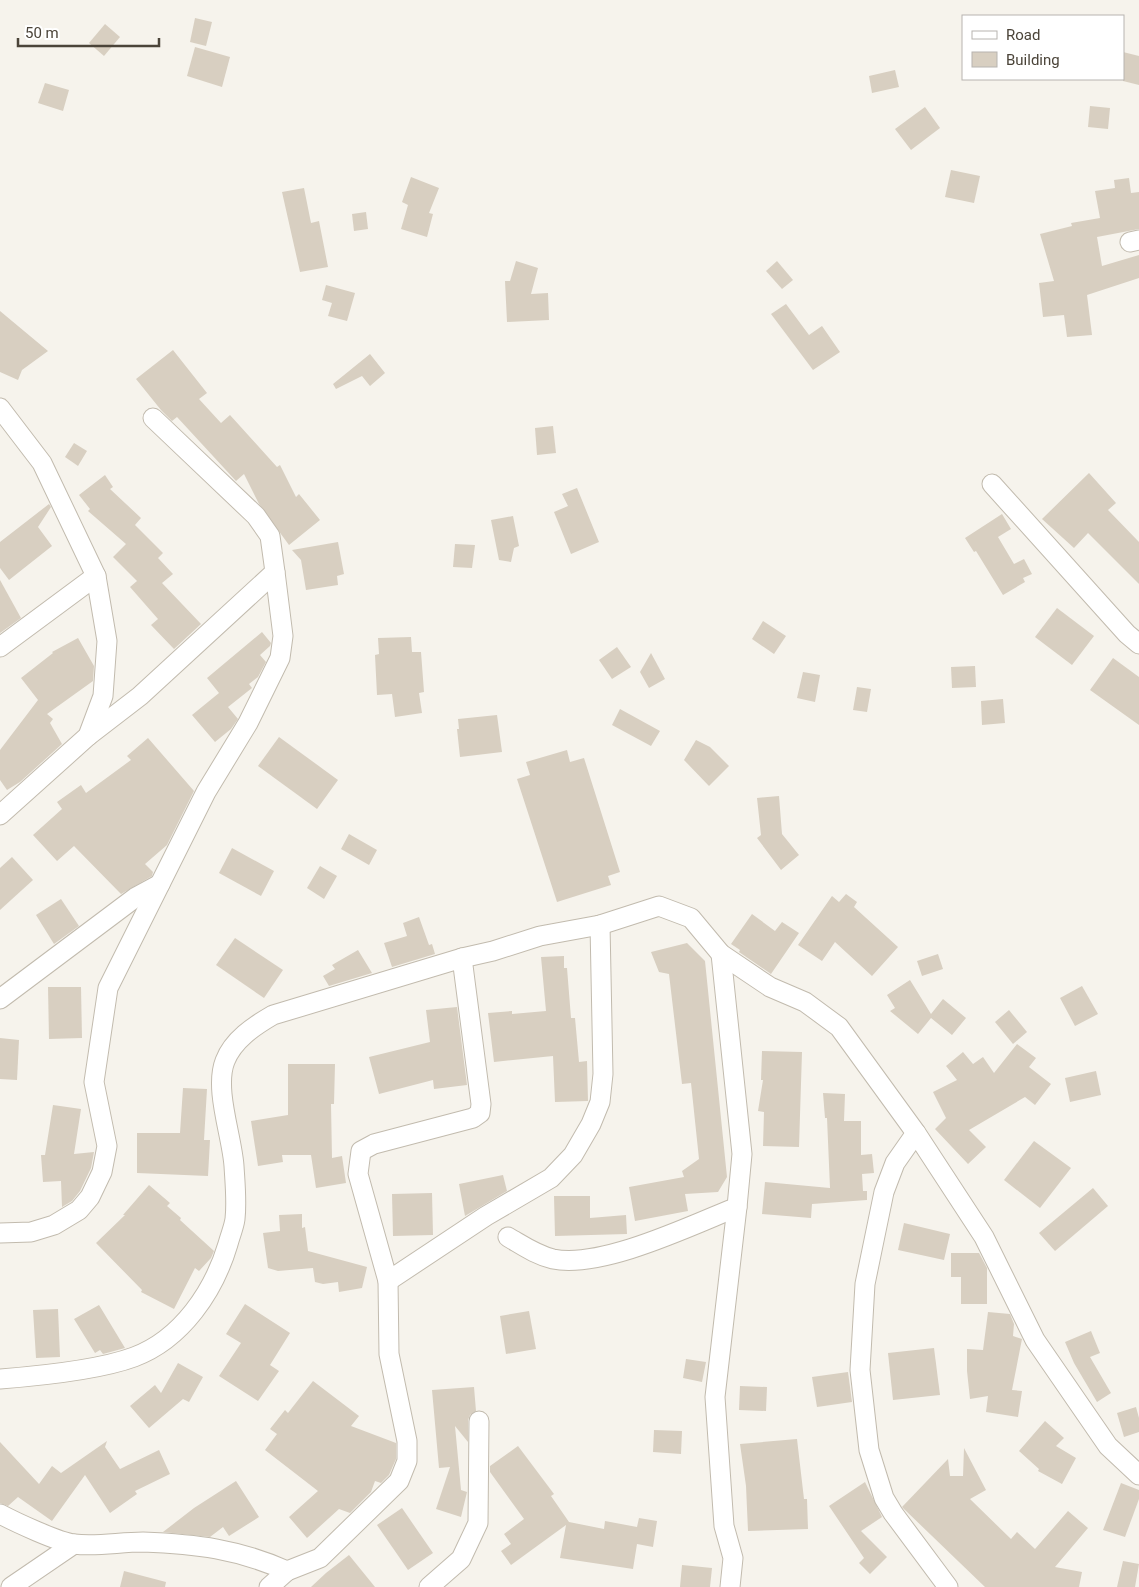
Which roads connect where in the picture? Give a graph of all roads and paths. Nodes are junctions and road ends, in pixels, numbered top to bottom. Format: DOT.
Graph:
graph roads {
  1 [pos="0,408"];
  2 [pos="153,418"];
  3 [pos="992,484"];
  4 [pos="275,572"];
  5 [pos="96,576"];
  6 [pos="1139,644"];
  7 [pos="0,646"];
  8 [pos="88,736"];
  9 [pos="0,815"];
  10 [pos="160,884"];
  11 [pos="600,924"];
  12 [pos="721,954"];
  13 [pos="462,958"];
  14 [pos="0,999"];
  15 [pos="916,1133"];
  16 [pos="736,1207"];
  17 [pos="0,1232"];
  18 [pos="508,1237"];
  19 [pos="388,1281"];
  20 [pos="0,1379"];
  21 [pos="479,1421"];
  22 [pos="1139,1475"];
  23 [pos="0,1514"];
  24 [pos="74,1544"];
  25 [pos="288,1571"];
  26 [pos="12,1587"];
  27 [pos="269,1587"];
  28 [pos="429,1587"];
  29 [pos="730,1587"];
  30 [pos="948,1587"];
  1 -- 5 [label="street"];
  2 -- 4 [label="street"];
  3 -- 6 [label="street"];
  4 -- 8 [label="street"];
  4 -- 10 [label="street"];
  5 -- 7 [label="street"];
  5 -- 8 [label="street"];
  8 -- 9 [label="street"];
  10 -- 14 [label="street"];
  10 -- 17 [label="street"];
  11 -- 12 [label="street"];
  11 -- 13 [label="street"];
  11 -- 19 [label="street"];
  12 -- 15 [label="street"];
  12 -- 16 [label="street"];
  13 -- 19 [label="street"];
  13 -- 20 [label="street"];
  15 -- 22 [label="street"];
  15 -- 30 [label="street"];
  16 -- 18 [label="street"];
  16 -- 29 [label="street"];
  19 -- 25 [label="street"];
  21 -- 28 [label="street"];
  23 -- 24 [label="street"];
  24 -- 25 [label="street"];
  24 -- 26 [label="street"];
  25 -- 27 [label="street"];
}
